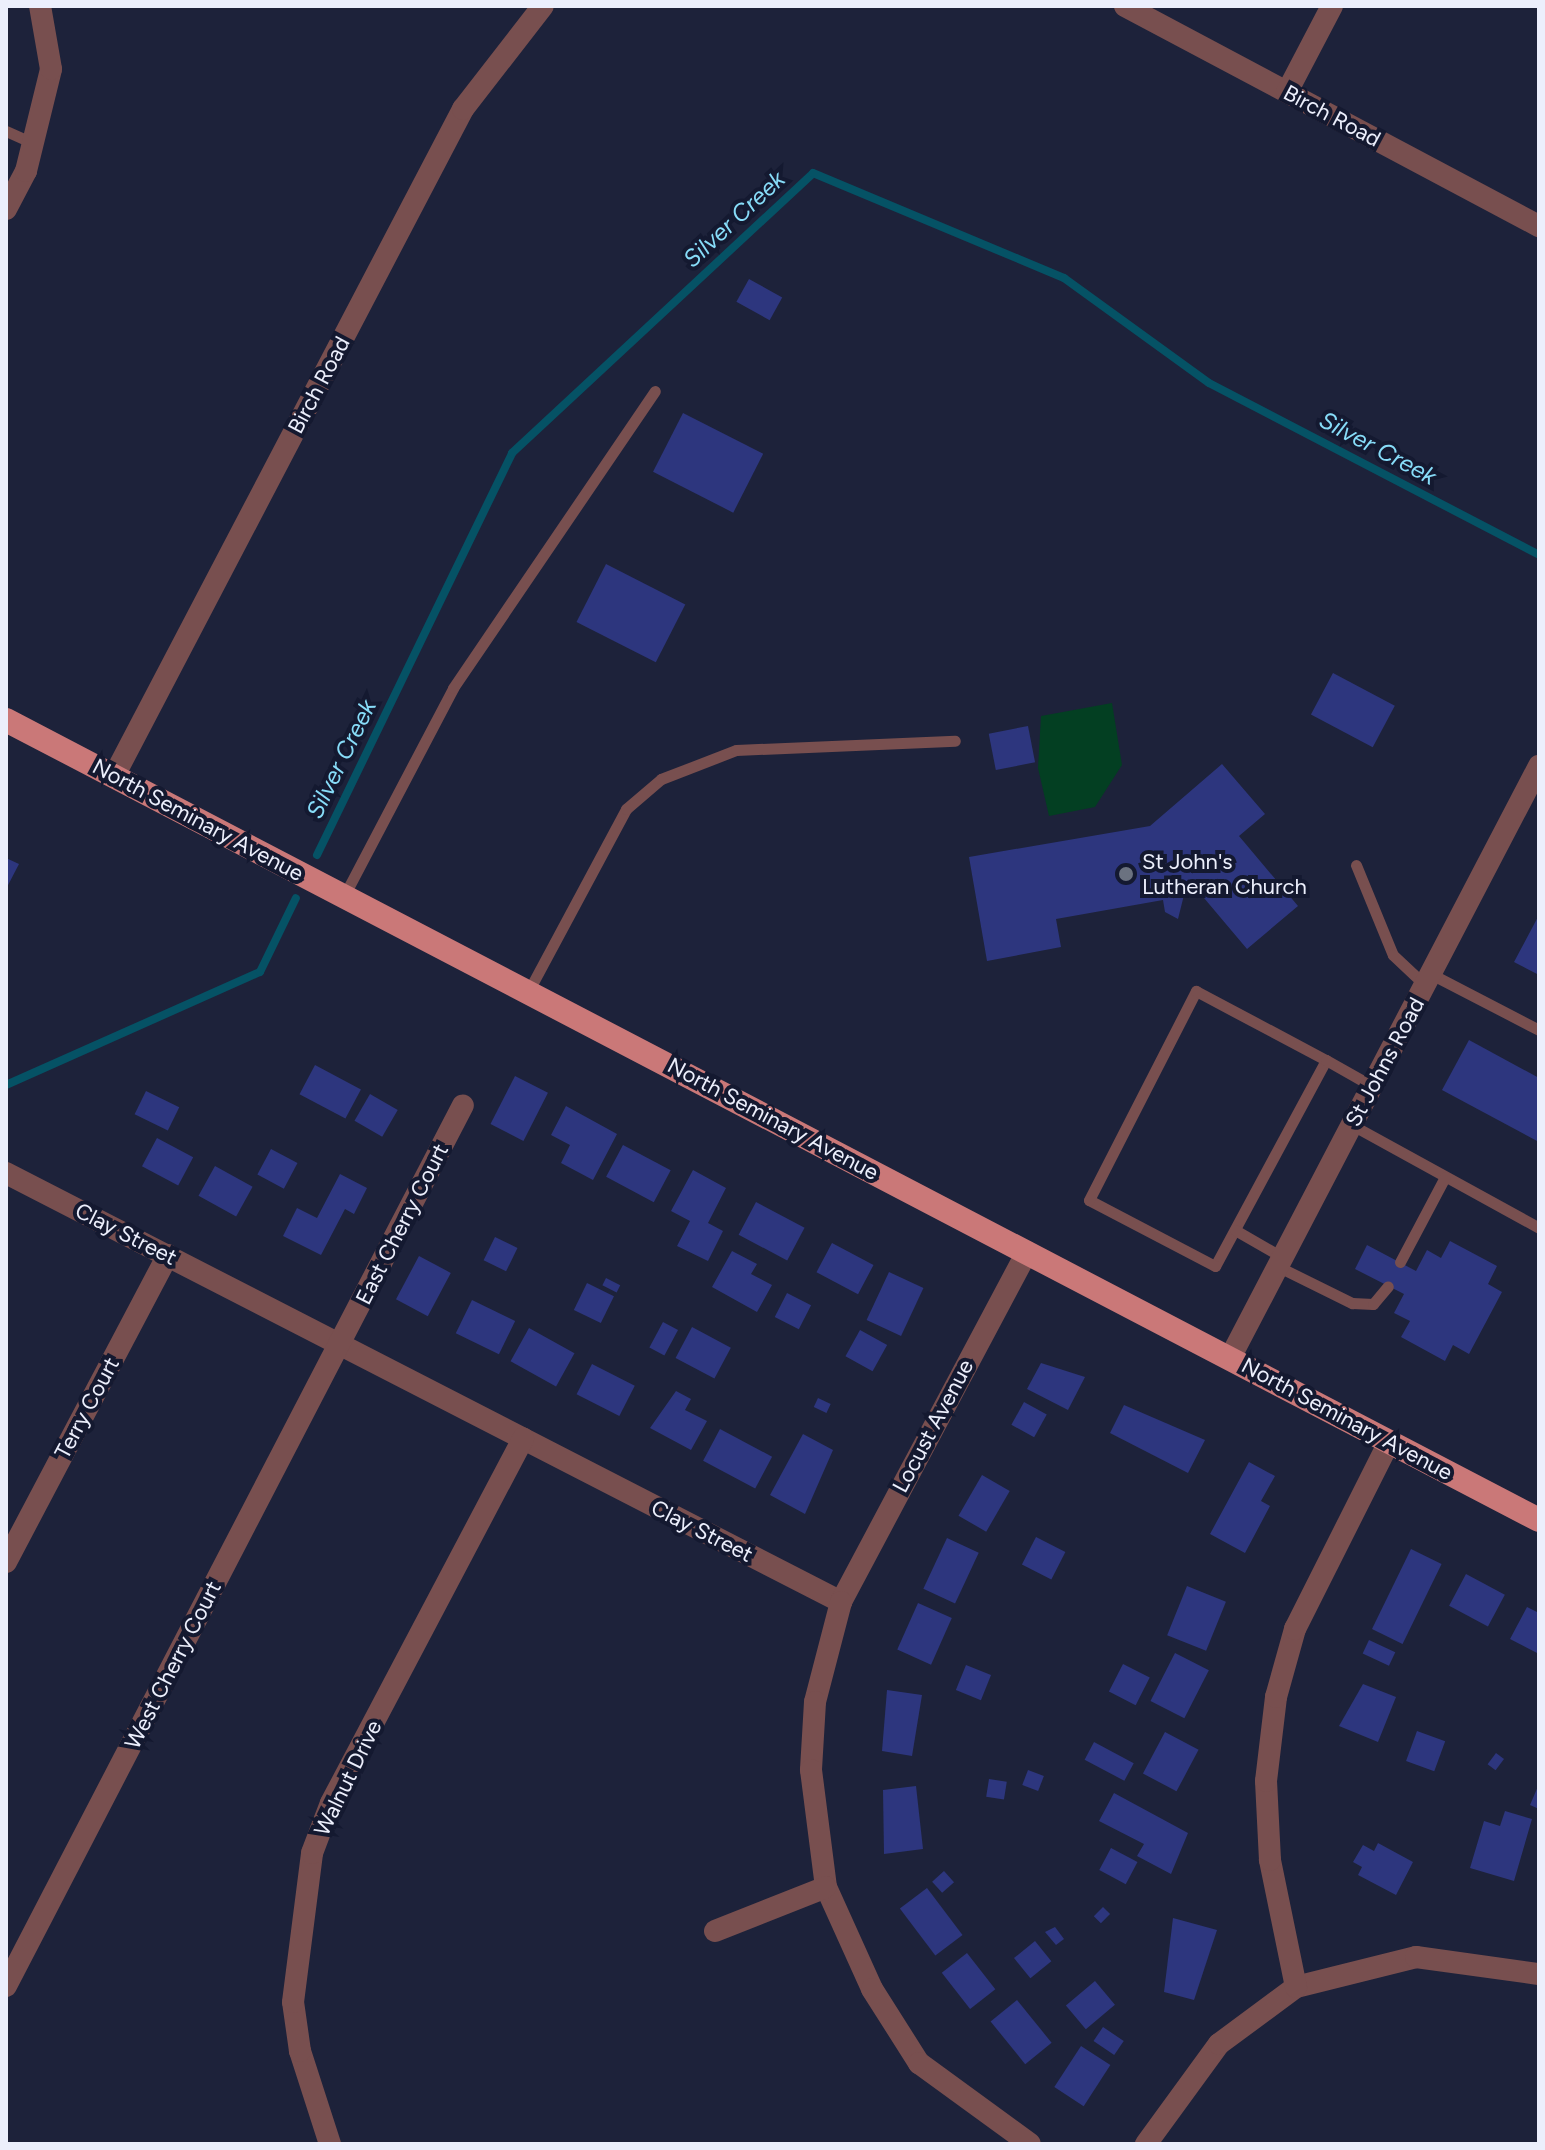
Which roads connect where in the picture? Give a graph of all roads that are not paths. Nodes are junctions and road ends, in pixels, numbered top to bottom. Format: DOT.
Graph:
graph roads {
  1 [pos="40,6"];
  2 [pos="543,6"];
  3 [pos="1125,6"];
  4 [pos="1332,6"];
  5 [pos="1287,92"];
  6 [pos="6,131"];
  7 [pos="33,143"];
  8 [pos="6,209"];
  9 [pos="1539,226"];
  10 [pos="655,391"];
  11 [pos="6,720"];
  12 [pos="955,741"];
  13 [pos="114,776"];
  14 [pos="1536,778"];
  15 [pos="1356,865"];
  16 [pos="344,896"];
  17 [pos="1428,979"];
  18 [pos="528,992"];
  19 [pos="1539,1030"];
  20 [pos="1326,1060"];
  21 [pos="1372,1086"];
  22 [pos="463,1105"];
  23 [pos="1352,1125"];
  24 [pos="6,1173"];
  25 [pos="1445,1177"];
  26 [pos="1539,1228"];
  27 [pos="1235,1230"];
  28 [pos="1027,1252"];
  29 [pos="168,1255"];
  30 [pos="1280,1261"];
  31 [pos="1400,1262"];
  32 [pos="1388,1286"];
  33 [pos="340,1343"];
  34 [pos="1230,1358"];
  35 [pos="523,1439"];
  36 [pos="1389,1442"];
  37 [pos="1539,1520"];
  38 [pos="6,1562"];
  39 [pos="841,1602"];
  40 [pos="826,1887"];
  41 [pos="715,1931"];
  42 [pos="1539,1974"];
  43 [pos="6,1986"];
  44 [pos="1296,1987"];
  45 [pos="330,2144"];
  46 [pos="1030,2144"];
  47 [pos="1146,2144"];
  1 -- 7 [label="street"];
  2 -- 13 [label="street, Birch Road"];
  3 -- 5 [label="street, Birch Road"];
  4 -- 5 [label="street"];
  5 -- 9 [label="street, Birch Road"];
  6 -- 7 [label="lane"];
  7 -- 8 [label="street"];
  10 -- 16 [label="lane"];
  11 -- 13 [label="main road, North Seminary Avenue"];
  12 -- 18 [label="lane"];
  13 -- 16 [label="main road, North Seminary Avenue"];
  14 -- 17 [label="street, St Johns Road"];
  15 -- 17 [label="lane"];
  16 -- 18 [label="main road, North Seminary Avenue"];
  17 -- 19 [label="lane"];
  17 -- 21 [label="street, St Johns Road"];
  18 -- 28 [label="main road, North Seminary Avenue"];
  20 -- 21 [label="lane"];
  20 -- 27 [label="lane"];
  20 -- 27 [label="lane"];
  21 -- 23 [label="street, St Johns Road"];
  22 -- 33 [label="street, East Cherry Court"];
  23 -- 25 [label="lane"];
  23 -- 30 [label="street, St Johns Road"];
  24 -- 29 [label="street, Clay Street"];
  25 -- 26 [label="lane"];
  25 -- 31 [label="lane"];
  27 -- 30 [label="lane"];
  28 -- 34 [label="main road, North Seminary Avenue"];
  28 -- 39 [label="street, Locust Avenue"];
  29 -- 33 [label="street, Clay Street"];
  29 -- 38 [label="street, Terry Court"];
  30 -- 32 [label="lane"];
  30 -- 34 [label="street, St Johns Road"];
  33 -- 35 [label="street, Clay Street"];
  33 -- 43 [label="street, West Cherry Court"];
  34 -- 36 [label="main road, North Seminary Avenue"];
  35 -- 39 [label="street, Clay Street"];
  35 -- 45 [label="street, Walnut Drive"];
  36 -- 37 [label="main road, North Seminary Avenue"];
  36 -- 44 [label="street"];
  39 -- 40 [label="street"];
  40 -- 41 [label="street"];
  40 -- 46 [label="street"];
  42 -- 44 [label="street"];
  44 -- 47 [label="street"];
}
